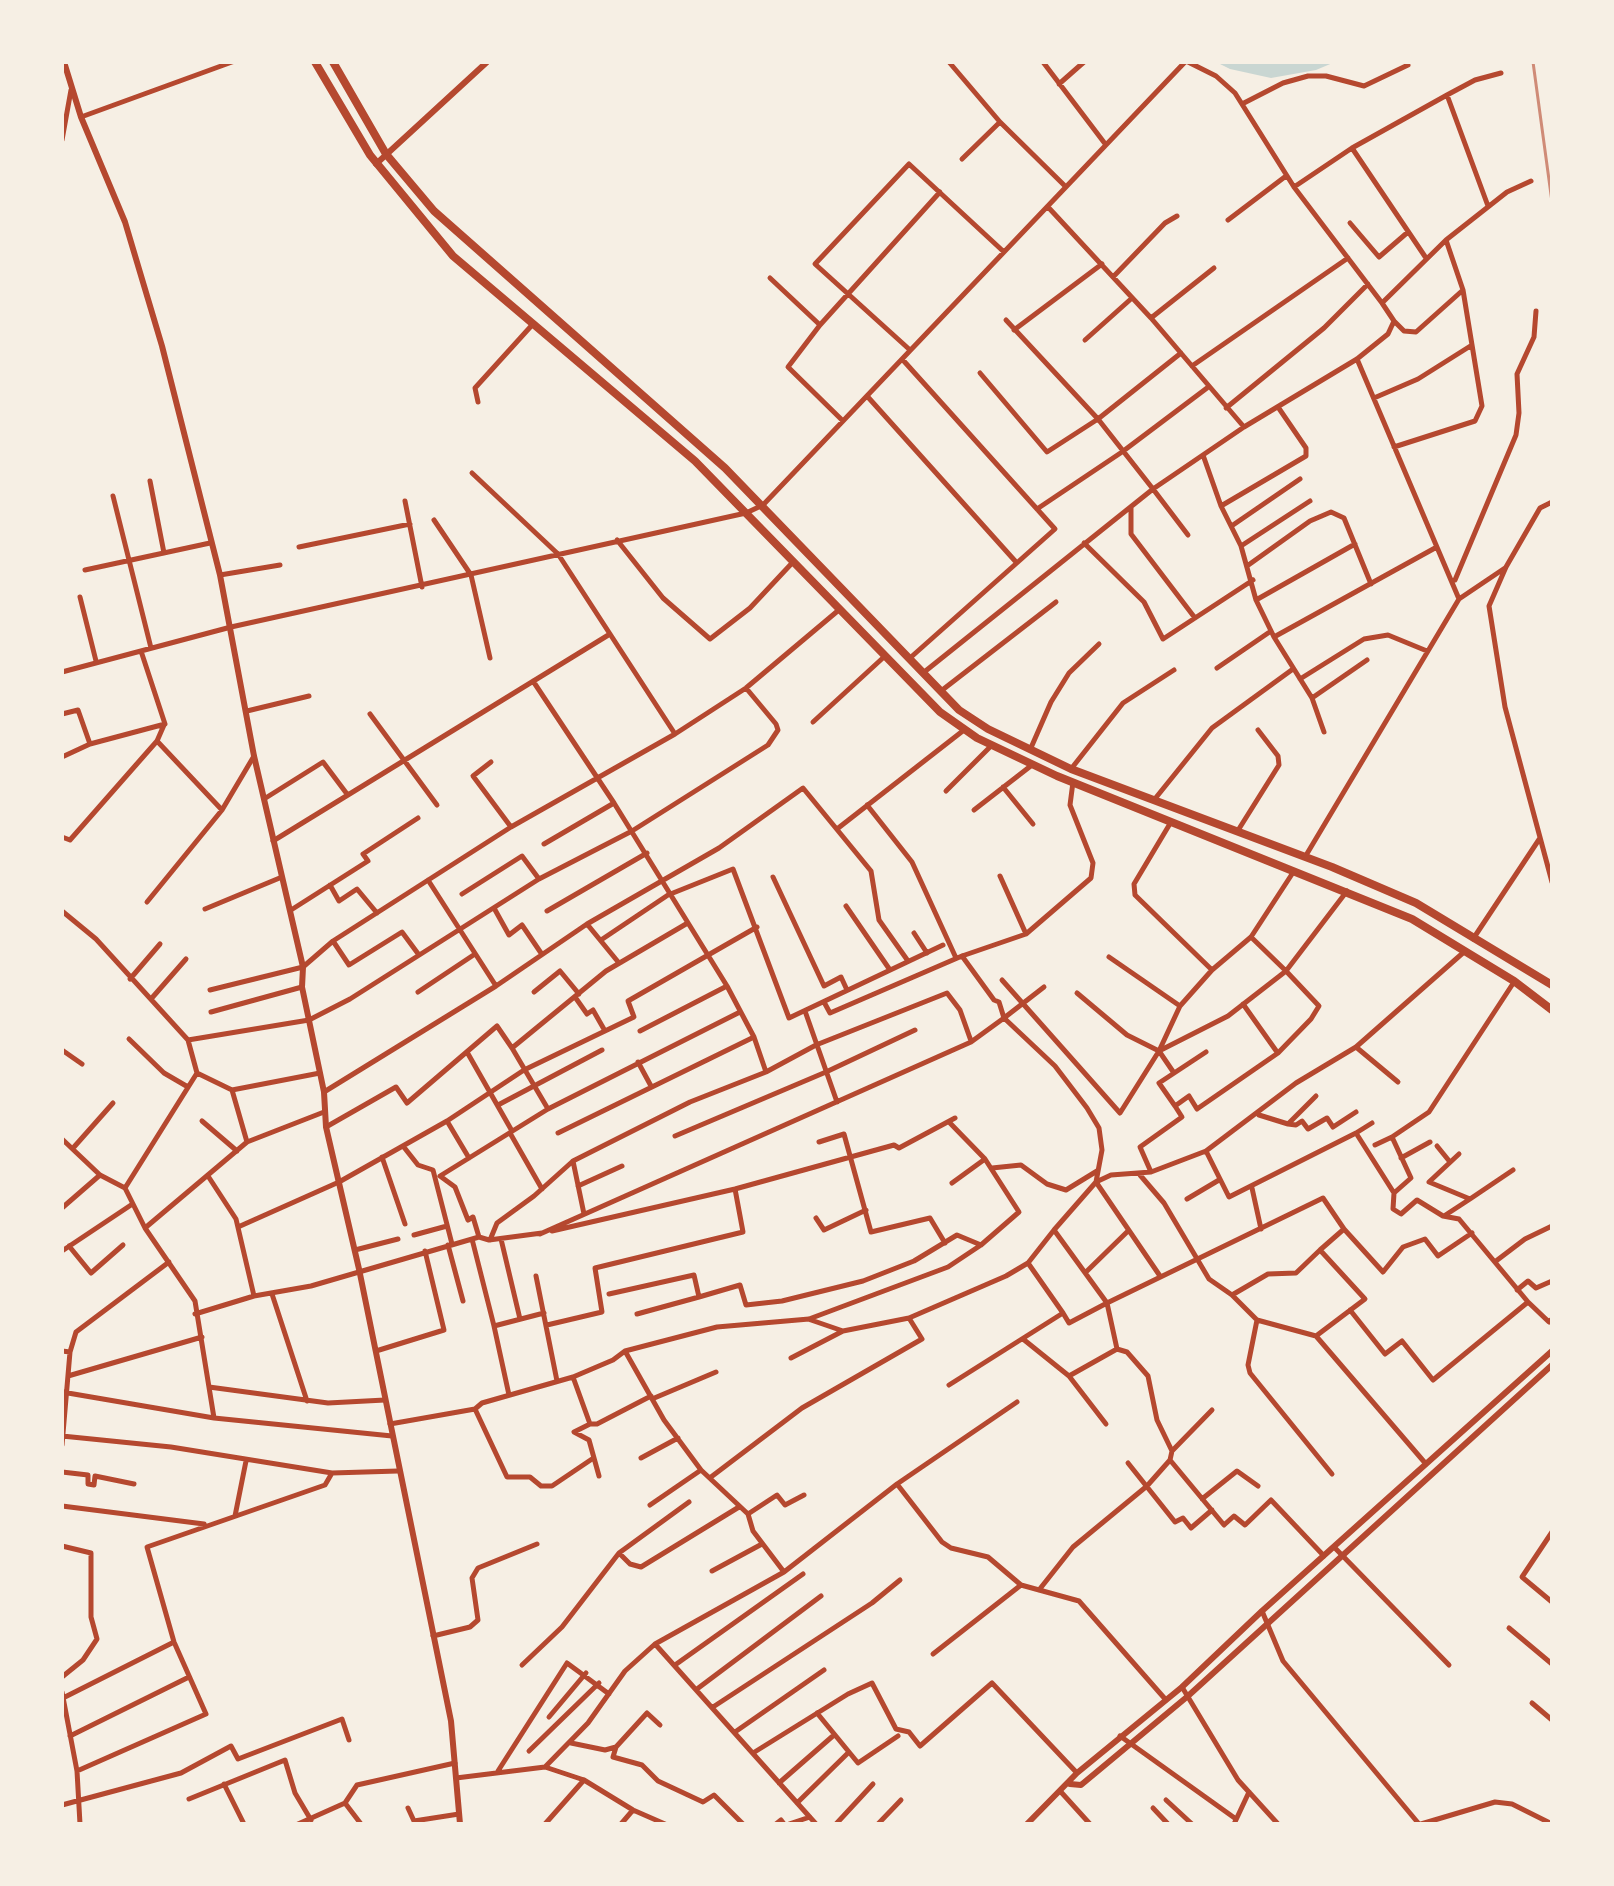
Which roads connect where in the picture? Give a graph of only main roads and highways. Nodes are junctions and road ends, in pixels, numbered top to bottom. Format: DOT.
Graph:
graph roads {
  1 [pos="315,62"];
  2 [pos="333,62"];
  3 [pos="1552,985"];
  4 [pos="1552,1010"];
  1 -- 4 [label="main road"];
  2 -- 3 [label="main road"];
}
